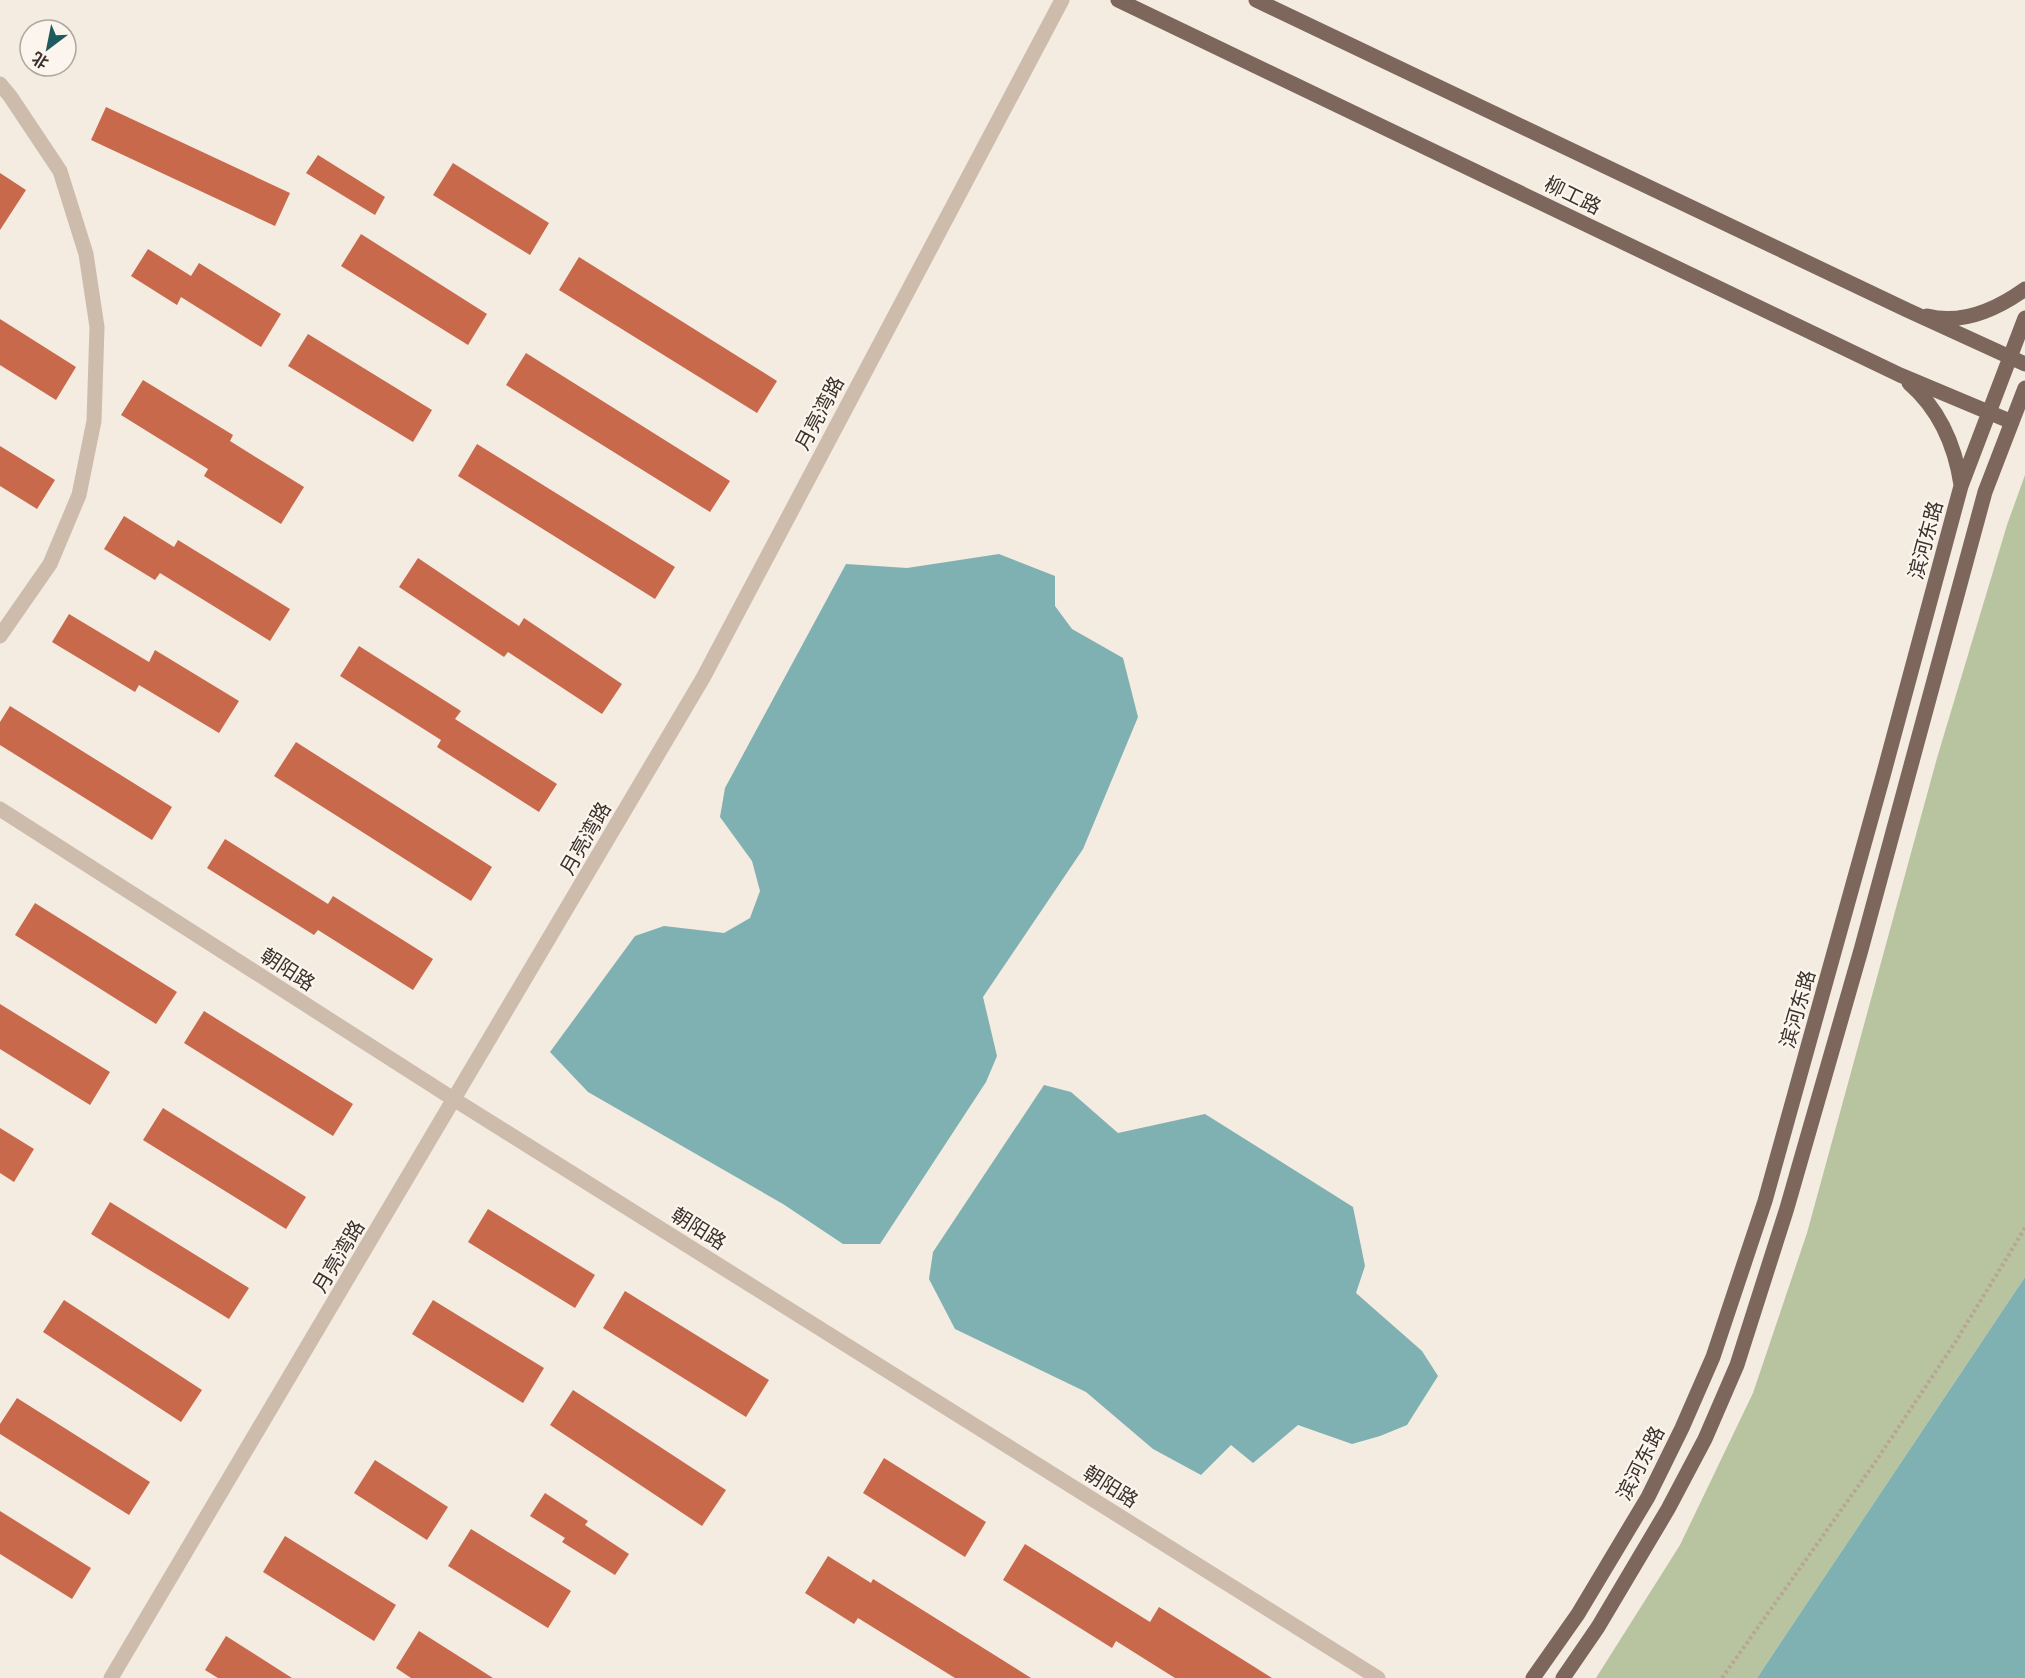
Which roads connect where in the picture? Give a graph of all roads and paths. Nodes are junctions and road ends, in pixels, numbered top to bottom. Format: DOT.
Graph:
graph roads {
  1 [pos="1062,0"];
  2 [pos="1118,0"];
  3 [pos="1256,0"];
  4 [pos="0,84"];
  5 [pos="2025,290"];
  6 [pos="1907,310"];
  7 [pos="2025,318"];
  8 [pos="2010,358"];
  9 [pos="2025,364"];
  10 [pos="1900,375"];
  11 [pos="2025,388"];
  12 [pos="1989,413"];
  13 [pos="2012,422"];
  14 [pos="1961,486"];
  15 [pos="0,636"];
  16 [pos="0,809"];
  17 [pos="455,1100"];
  18 [pos="2025,1228"];
  19 [pos="1543,1665"];
  20 [pos="111,1678"];
  21 [pos="1378,1678"];
  22 [pos="1522,1678"];
  23 [pos="1533,1678"];
  24 [pos="1563,1678"];
  25 [pos="1722,1678"];
  1 -- 17 [label="street, 月亮湾路"];
  2 -- 10 [label="main road, 柳工路"];
  3 -- 6 [label="main road, 柳工路"];
  4 -- 15 [label="street"];
  5 -- 6 [label="main road"];
  6 -- 8 [label="main road, 柳工路"];
  7 -- 8 [label="main road, 滨河东路"];
  8 -- 9 [label="main road, 柳工路"];
  8 -- 12 [label="main road, 滨河东路"];
  10 -- 12 [label="main road, 柳工路"];
  10 -- 14 [label="main road"];
  11 -- 13 [label="main road"];
  12 -- 13 [label="main road, 柳工路"];
  12 -- 14 [label="main road, 滨河东路"];
  13 -- 24 [label="main road"];
  14 -- 19 [label="main road, 滨河东路"];
  16 -- 17 [label="street, 朝阳路"];
  17 -- 20 [label="street, 月亮湾路"];
  17 -- 21 [label="street, 朝阳路"];
  18 -- 25 [label="path"];
  19 -- 22 [label="main road"];
  19 -- 23 [label="main road, 滨河东路"];
}
